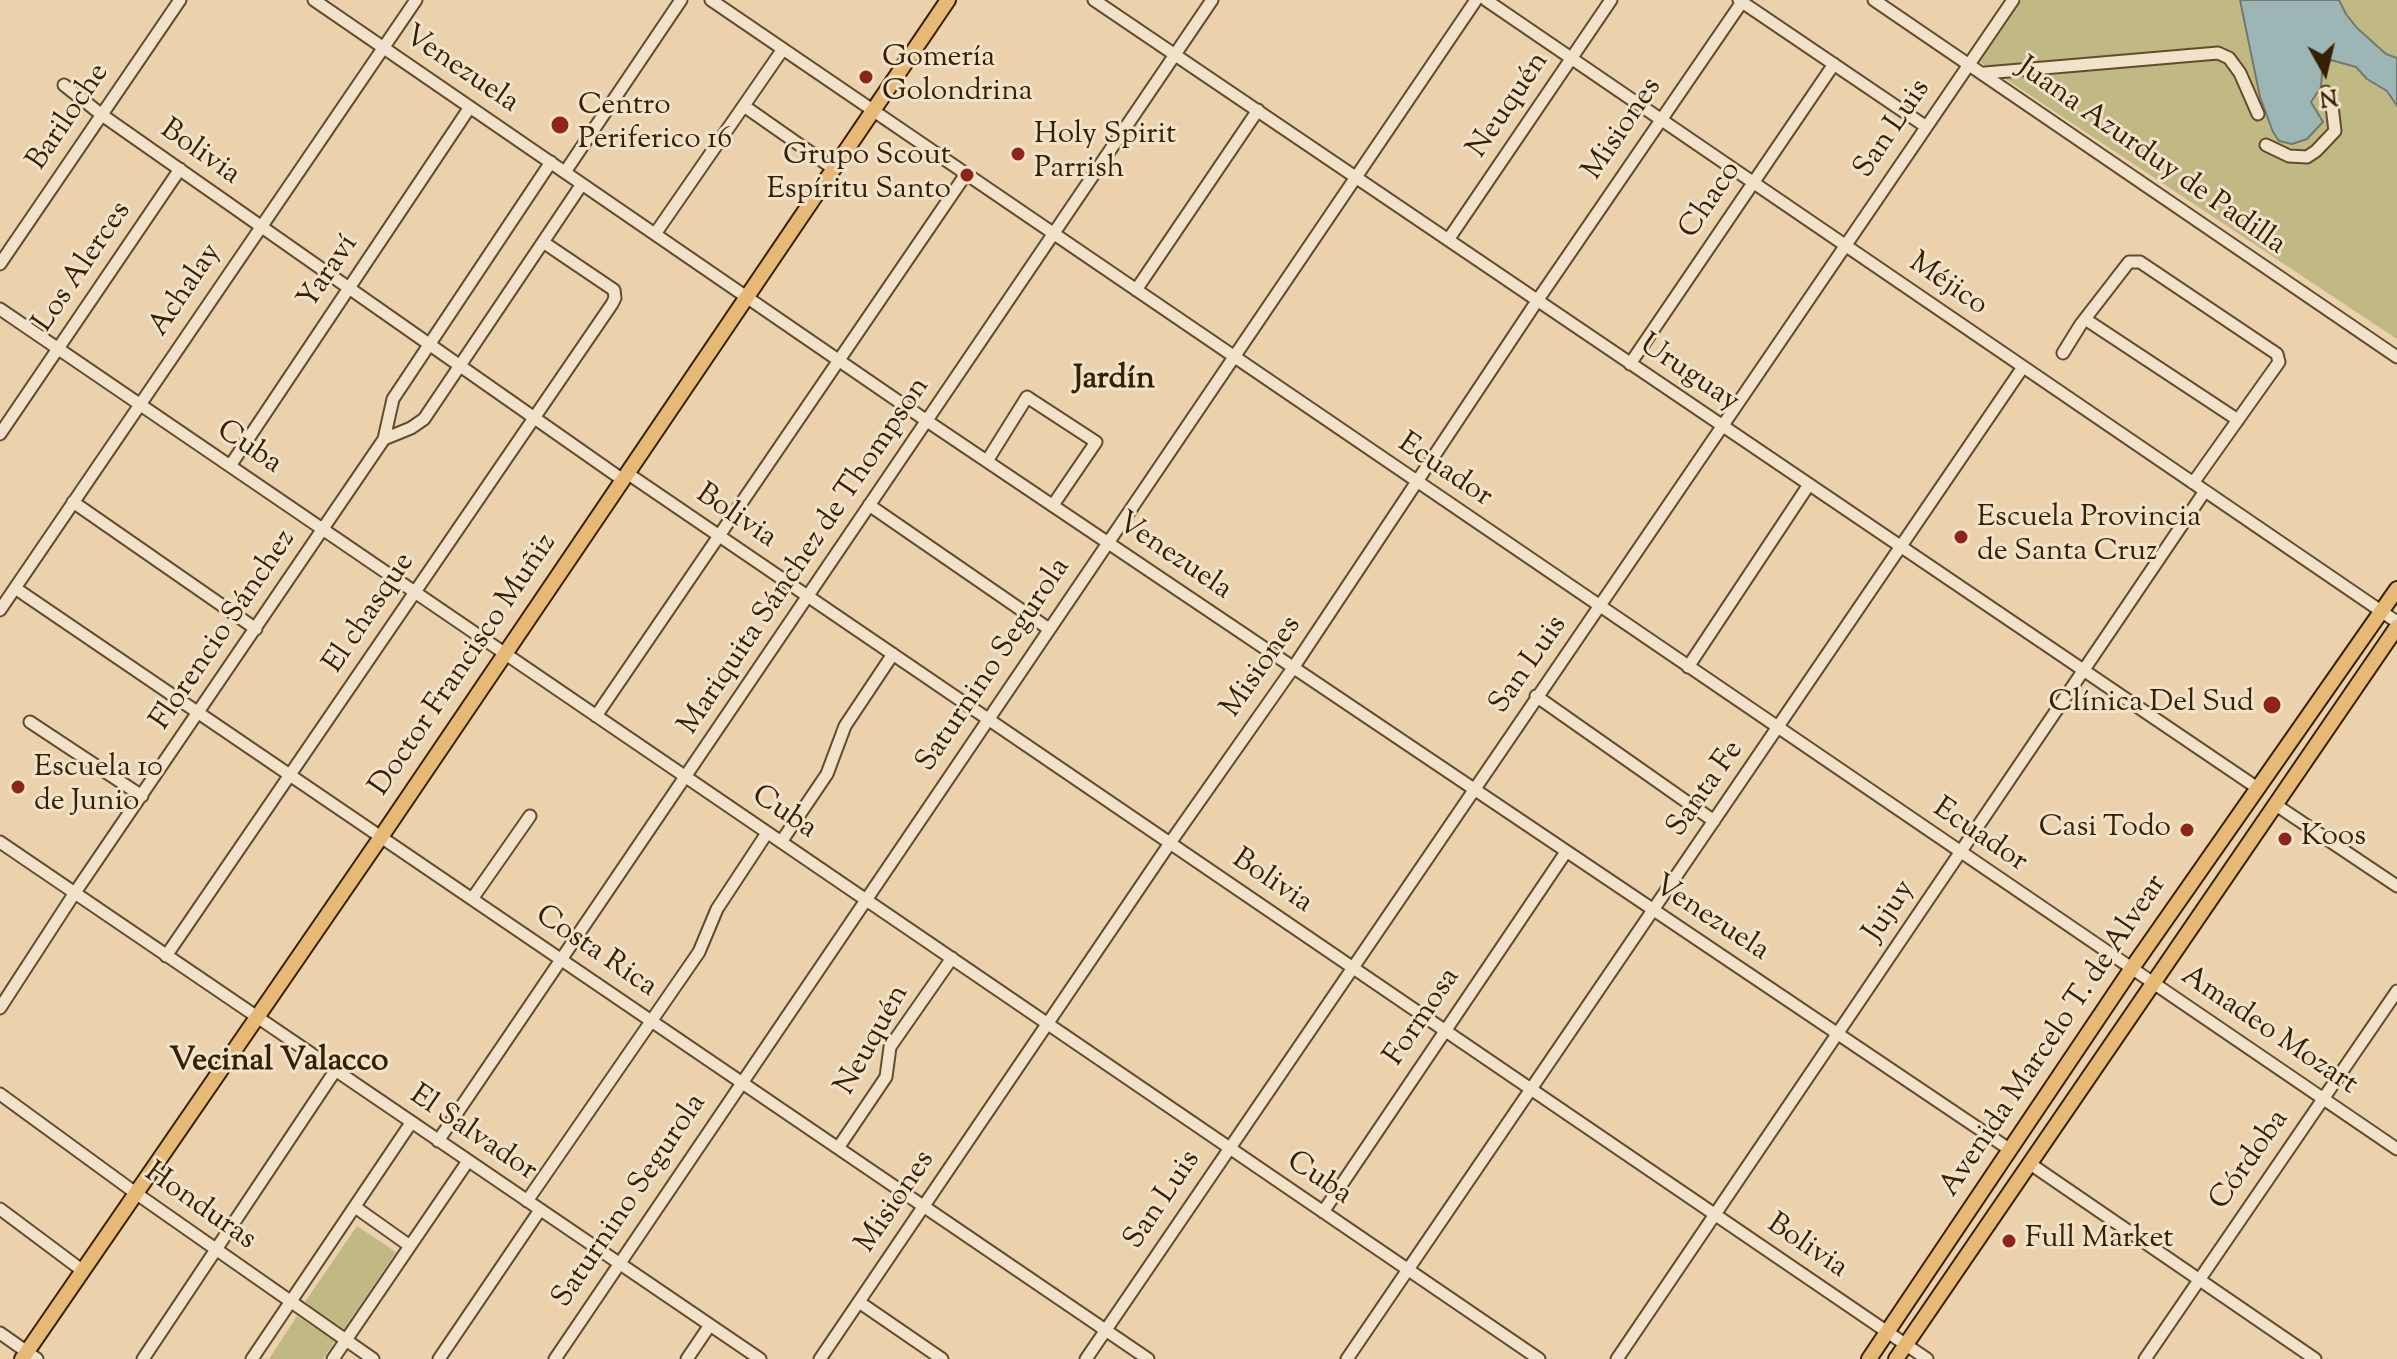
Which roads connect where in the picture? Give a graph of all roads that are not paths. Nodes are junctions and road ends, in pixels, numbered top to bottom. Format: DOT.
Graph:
graph roads {
  1 [pos="180,0"];
  2 [pos="314,0"];
  3 [pos="416,0"];
  4 [pos="681,0"];
  5 [pos="711,0"];
  6 [pos="948,0"];
  7 [pos="1094,0"];
  8 [pos="1212,0"];
  9 [pos="1476,0"];
  10 [pos="1486,0"];
  11 [pos="1611,0"];
  12 [pos="1874,0"];
  13 [pos="2013,0"];
  14 [pos="1740,1"];
  15 [pos="383,47"];
  16 [pos="783,49"];
  17 [pos="1176,54"];
  18 [pos="1572,59"];
  19 [pos="1970,63"];
  20 [pos="1834,64"];
  21 [pos="1985,73"];
  22 [pos="64,85"];
  23 [pos="2326,92"];
  24 [pos="744,106"];
  25 [pos="470,107"];
  26 [pos="1258,110"];
  27 [pos="873,111"];
  28 [pos="2258,114"];
  29 [pos="102,115"];
  30 [pos="1660,119"];
  31 [pos="1925,126"];
  32 [pos="2266,145"];
  33 [pos="551,162"];
  34 [pos="180,169"];
  35 [pos="834,169"];
  36 [pos="565,172"];
  37 [pos="966,174"];
  38 [pos="1356,177"];
  39 [pos="1753,182"];
  40 [pos="582,184"];
  41 [pos="261,226"];
  42 [pos="655,234"];
  43 [pos="1055,235"];
  44 [pos="1448,240"];
  45 [pos="543,242"];
  46 [pos="1845,245"];
  47 [pos="0,264"];
  48 [pos="349,288"];
  49 [pos="1136,290"];
  50 [pos="747,297"];
  51 [pos="1537,301"];
  52 [pos="0,309"];
  53 [pos="2085,319"];
  54 [pos="428,343"];
  55 [pos="58,349"];
  56 [pos="2063,353"];
  57 [pos="1233,357"];
  58 [pos="2397,357"];
  59 [pos="839,360"];
  60 [pos="1630,364"];
  61 [pos="460,366"];
  62 [pos="2023,367"];
  63 [pos="139,404"];
  64 [pos="534,418"];
  65 [pos="2238,420"];
  66 [pos="927,421"];
  67 [pos="1722,427"];
  68 [pos="0,434"];
  69 [pos="384,439"];
  70 [pos="987,461"];
  71 [pos="230,466"];
  72 [pos="625,477"];
  73 [pos="1417,482"];
  74 [pos="2193,483"];
  75 [pos="1808,486"];
  76 [pos="2205,491"];
  77 [pos="73,502"];
  78 [pos="869,505"];
  79 [pos="1053,505"];
  80 [pos="323,529"];
  81 [pos="719,536"];
  82 [pos="1108,542"];
  83 [pos="1901,549"];
  84 [pos="15,588"];
  85 [pos="2397,589"];
  86 [pos="415,592"];
  87 [pos="808,597"];
  88 [pos="1600,607"];
  89 [pos="0,610"];
  90 [pos="2382,612"];
  91 [pos="2397,624"];
  92 [pos="256,629"];
  93 [pos="1049,629"];
  94 [pos="504,653"];
  95 [pos="893,654"];
  96 [pos="1688,667"];
  97 [pos="1293,668"];
  98 [pos="2083,671"];
  99 [pos="1536,696"];
  100 [pos="199,714"];
  101 [pos="596,716"];
  102 [pos="988,719"];
  103 [pos="30,722"];
  104 [pos="1779,730"];
  105 [pos="290,775"];
  106 [pos="686,777"];
  107 [pos="2256,787"];
  108 [pos="1474,790"];
  109 [pos="142,796"];
  110 [pos="2276,805"];
  111 [pos="530,816"];
  112 [pos="1714,821"];
  113 [pos="767,833"];
  114 [pos="381,837"];
  115 [pos="0,842"];
  116 [pos="781,842"];
  117 [pos="1170,843"];
  118 [pos="1566,852"];
  119 [pos="1960,853"];
  120 [pos="2397,886"];
  121 [pos="74,894"];
  122 [pos="472,899"];
  123 [pos="865,900"];
  124 [pos="1654,911"];
  125 [pos="166,956"];
  126 [pos="952,958"];
  127 [pos="562,960"];
  128 [pos="1353,968"];
  129 [pos="2132,968"];
  130 [pos="2152,982"];
  131 [pos="2397,991"];
  132 [pos="0,1008"];
  133 [pos="257,1018"];
  134 [pos="652,1020"];
  135 [pos="1047,1024"];
  136 [pos="1445,1031"];
  137 [pos="1838,1033"];
  138 [pos="335,1071"];
  139 [pos="742,1082"];
  140 [pos="1531,1089"];
  141 [pos="0,1094"];
  142 [pos="2324,1099"];
  143 [pos="411,1123"];
  144 [pos="438,1141"];
  145 [pos="838,1148"];
  146 [pos="1230,1148"];
  147 [pos="2009,1149"];
  148 [pos="2397,1149"];
  149 [pos="468,1161"];
  150 [pos="2029,1163"];
  151 [pos="137,1194"];
  152 [pos="527,1201"];
  153 [pos="924,1206"];
  154 [pos="355,1207"];
  155 [pos="0,1209"];
  156 [pos="540,1210"];
  157 [pos="1323,1212"];
  158 [pos="1715,1214"];
  159 [pos="410,1246"];
  160 [pos="216,1249"];
  161 [pos="619,1263"];
  162 [pos="1408,1270"];
  163 [pos="83,1271"];
  164 [pos="2199,1279"];
  165 [pos="291,1301"];
  166 [pos="859,1302"];
  167 [pos="710,1325"];
  168 [pos="1105,1330"];
  169 [pos="1888,1332"];
  170 [pos="0,1333"];
  171 [pos="345,1340"];
  172 [pos="1906,1344"];
  173 [pos="29,1357"];
  174 [pos="143,1359"];
  175 [pos="252,1359"];
  176 [pos="333,1359"];
  177 [pos="373,1359"];
  178 [pos="439,1359"];
  179 [pos="555,1359"];
  180 [pos="687,1359"];
  181 [pos="760,1359"];
  182 [pos="820,1359"];
  183 [pos="942,1359"];
  184 [pos="1086,1359"];
  185 [pos="1148,1359"];
  186 [pos="1347,1359"];
  187 [pos="1539,1359"];
  188 [pos="1617,1359"];
  189 [pos="1869,1359"];
  190 [pos="1896,1359"];
  191 [pos="1927,1359"];
  192 [pos="2145,1359"];
  193 [pos="2315,1359"];
  1 -- 29 [label="street, Bariloche"];
  2 -- 15 [label="street, Venezuela"];
  3 -- 15 [label="street, Achalay"];
  4 -- 36 [label="street"];
  5 -- 16 [label="street, Ecuador"];
  6 -- 27 [label="main road, Doctor Francisco Muñiz"];
  7 -- 17 [label="street, Uruguay"];
  8 -- 17 [label="street, Mariquita Sánchez de Thompson"];
  9 -- 38 [label="street, Saturnino Segurola"];
  10 -- 18 [label="street, Méjico"];
  11 -- 18 [label="street, Neuquén"];
  12 -- 19 [label="street, Juana Azurduy de Padilla"];
  13 -- 19 [label="street, San Luis"];
  14 -- 20 [label="street"];
  14 -- 30 [label="street, Misiones"];
  15 -- 25 [label="street, Venezuela"];
  15 -- 41 [label="street, Achalay"];
  16 -- 24 [label="street"];
  16 -- 27 [label="street, Ecuador"];
  17 -- 26 [label="street, Uruguay"];
  17 -- 43 [label="street, Mariquita Sánchez de Thompson"];
  18 -- 30 [label="street, Méjico"];
  18 -- 44 [label="street, Neuquén"];
  19 -- 21 [label="street, Juana Azurduy de Padilla"];
  19 -- 31 [label="street, San Luis"];
  20 -- 31 [label="street"];
  20 -- 39 [label="street, Chaco"];
  21 -- 28 [label="street"];
  21 -- 58 [label="street, Juana Azurduy de Padilla"];
  22 -- 29 [label="street, Bolivia"];
  23 -- 32 [label="street"];
  24 -- 35 [label="street"];
  24 -- 42 [label="street"];
  25 -- 33 [label="street, Venezuela"];
  25 -- 48 [label="street, Yaraví"];
  26 -- 38 [label="street, Uruguay"];
  26 -- 49 [label="street"];
  27 -- 35 [label="main road, Doctor Francisco Muñiz"];
  27 -- 37 [label="street, Ecuador"];
  29 -- 34 [label="street, Bolivia"];
  29 -- 47 [label="street, Bariloche"];
  30 -- 39 [label="street, Méjico"];
  30 -- 51 [label="street, Misiones"];
  31 -- 46 [label="street, San Luis"];
  33 -- 36 [label="street, Venezuela"];
  33 -- 54 [label="street, Florencio Sánchez"];
  34 -- 41 [label="street, Bolivia"];
  34 -- 55 [label="street, Los Alerces"];
  35 -- 50 [label="main road, Doctor Francisco Muñiz"];
  36 -- 40 [label="street, Venezuela"];
  37 -- 43 [label="street, Ecuador"];
  37 -- 59 [label="street"];
  38 -- 44 [label="street, Uruguay"];
  38 -- 57 [label="street, Saturnino Segurola"];
  39 -- 46 [label="street, Méjico"];
  39 -- 60 [label="street, Chaco"];
  40 -- 42 [label="street, Venezuela"];
  40 -- 45 [label="street"];
  41 -- 48 [label="street, Bolivia"];
  41 -- 63 [label="street, Achalay"];
  42 -- 50 [label="street, Venezuela"];
  43 -- 49 [label="street, Ecuador"];
  43 -- 66 [label="street, Mariquita Sánchez de Thompson"];
  44 -- 51 [label="street, Uruguay"];
  45 -- 61 [label="street"];
  45 -- 64 [label="street, El chasque"];
  46 -- 62 [label="street, Méjico"];
  46 -- 67 [label="street, San Luis"];
  48 -- 54 [label="street, Bolivia"];
  48 -- 71 [label="street, Yaraví"];
  49 -- 57 [label="street, Ecuador"];
  50 -- 59 [label="street, Venezuela"];
  50 -- 72 [label="main road, Doctor Francisco Muñiz"];
  51 -- 60 [label="street, Uruguay"];
  51 -- 73 [label="street, Misiones"];
  52 -- 55 [label="street, Cuba"];
  53 -- 56 [label="street"];
  53 -- 65 [label="street"];
  53 -- 65 [label="street"];
  54 -- 61 [label="street, Bolivia"];
  54 -- 69 [label="street, Florencio Sánchez"];
  55 -- 63 [label="street, Cuba"];
  55 -- 68 [label="street, Los Alerces"];
  57 -- 73 [label="street, Ecuador"];
  57 -- 82 [label="street, Saturnino Segurola"];
  59 -- 66 [label="street, Venezuela"];
  59 -- 81 [label="street"];
  60 -- 67 [label="street, Uruguay"];
  61 -- 64 [label="street, Bolivia"];
  61 -- 69 [label="street"];
  62 -- 74 [label="street, Méjico"];
  62 -- 83 [label="street, Santa Fe"];
  63 -- 71 [label="street, Cuba"];
  63 -- 77 [label="street, Achalay"];
  64 -- 72 [label="street, Bolivia"];
  64 -- 86 [label="street, El chasque"];
  65 -- 74 [label="street"];
  66 -- 70 [label="street, Venezuela"];
  66 -- 78 [label="street, Mariquita Sánchez de Thompson"];
  67 -- 75 [label="street, Uruguay"];
  67 -- 88 [label="street, San Luis"];
  69 -- 80 [label="street, Florencio Sánchez"];
  70 -- 79 [label="street, Venezuela"];
  70 -- 79 [label="street"];
  71 -- 80 [label="street, Cuba"];
  72 -- 81 [label="street, Bolivia"];
  72 -- 94 [label="main road, Doctor Francisco Muñiz"];
  73 -- 88 [label="street, Ecuador"];
  73 -- 97 [label="street, Misiones"];
  74 -- 76 [label="street, Méjico"];
  75 -- 83 [label="street, Uruguay"];
  75 -- 96 [label="street"];
  76 -- 90 [label="street, Méjico"];
  76 -- 98 [label="street, Jujuy"];
  77 -- 84 [label="street, Achalay"];
  77 -- 92 [label="street"];
  78 -- 87 [label="street, Mariquita Sánchez de Thompson"];
  78 -- 93 [label="street"];
  79 -- 82 [label="street, Venezuela"];
  80 -- 86 [label="street, Cuba"];
  80 -- 92 [label="street, Florencio Sánchez"];
  81 -- 87 [label="street, Bolivia"];
  81 -- 101 [label="street"];
  82 -- 93 [label="street, Saturnino Segurola"];
  82 -- 97 [label="street, Venezuela"];
  83 -- 98 [label="street, Uruguay"];
  83 -- 104 [label="street, Santa Fe"];
  84 -- 89 [label="street, Achalay"];
  84 -- 100 [label="street, Costa Rica"];
  85 -- 90 [label="main road, Avenida Marcelo T. de Alvear"];
  86 -- 94 [label="street, Cuba"];
  86 -- 105 [label="street, El chasque"];
  87 -- 95 [label="street, Bolivia"];
  87 -- 106 [label="street, Mariquita Sánchez de Thompson"];
  88 -- 96 [label="street, Ecuador"];
  88 -- 99 [label="street, San Luis"];
  90 -- 91 [label="street, Méjico"];
  90 -- 107 [label="main road, Avenida Marcelo T. de Alvear"];
  91 -- 110 [label="main road, Avenida Marcelo T. de Alvear"];
  92 -- 100 [label="street, Florencio Sánchez"];
  93 -- 102 [label="street, Saturnino Segurola"];
  94 -- 101 [label="street, Cuba"];
  94 -- 114 [label="main road, Doctor Francisco Muñiz"];
  95 -- 102 [label="street, Bolivia"];
  95 -- 116 [label="street"];
  96 -- 104 [label="street, Ecuador"];
  97 -- 108 [label="street, Venezuela"];
  97 -- 117 [label="street, Misiones"];
  98 -- 107 [label="street, Uruguay"];
  98 -- 119 [label="street, Jujuy"];
  99 -- 108 [label="street, San Luis"];
  99 -- 112 [label="street"];
  100 -- 105 [label="street, Costa Rica"];
  100 -- 109 [label="street, Florencio Sánchez"];
  101 -- 106 [label="street, Cuba"];
  102 -- 117 [label="street, Bolivia"];
  102 -- 123 [label="street, Saturnino Segurola"];
  103 -- 109 [label="street"];
  104 -- 112 [label="street, Santa Fe"];
  104 -- 119 [label="street, Ecuador"];
  105 -- 114 [label="street, Costa Rica"];
  105 -- 125 [label="street, El chasque"];
  106 -- 113 [label="street, Cuba"];
  106 -- 127 [label="street, Mariquita Sánchez de Thompson"];
  107 -- 129 [label="main road, Avenida Marcelo T. de Alvear"];
  108 -- 118 [label="street, Venezuela"];
  108 -- 128 [label="street, San Luis"];
  109 -- 121 [label="street, Florencio Sánchez"];
  110 -- 120 [label="street"];
  110 -- 130 [label="main road, Avenida Marcelo T. de Alvear"];
  111 -- 122 [label="street"];
  112 -- 124 [label="street, Santa Fe"];
  113 -- 116 [label="street, Cuba"];
  113 -- 134 [label="street"];
  114 -- 122 [label="street, Costa Rica"];
  114 -- 133 [label="main road, Doctor Francisco Muñiz"];
  115 -- 121 [label="street, El Salvador"];
  116 -- 123 [label="street, Cuba"];
  117 -- 128 [label="street, Bolivia"];
  117 -- 135 [label="street, Misiones"];
  118 -- 124 [label="street, Venezuela"];
  118 -- 136 [label="street, Formosa"];
  119 -- 129 [label="street, Ecuador"];
  119 -- 137 [label="street, Jujuy"];
  121 -- 125 [label="street, El Salvador"];
  121 -- 132 [label="street, Florencio Sánchez"];
  122 -- 127 [label="street, Costa Rica"];
  123 -- 126 [label="street, Cuba"];
  123 -- 139 [label="street, Saturnino Segurola"];
  124 -- 137 [label="street, Venezuela"];
  124 -- 140 [label="street, Santa Fe"];
  125 -- 133 [label="street, El Salvador"];
  126 -- 135 [label="street, Cuba"];
  126 -- 145 [label="street, Neuquén"];
  127 -- 134 [label="street, Costa Rica"];
  127 -- 144 [label="street, Mariquita Sánchez de Thompson"];
  128 -- 136 [label="street, Bolivia"];
  128 -- 146 [label="street, San Luis"];
  129 -- 130 [label="street, Ecuador"];
  129 -- 147 [label="main road, Avenida Marcelo T. de Alvear"];
  130 -- 142 [label="street, Amadeo Mozart"];
  130 -- 150 [label="main road, Avenida Marcelo T. de Alvear"];
  131 -- 142 [label="street, Córdoba"];
  133 -- 138 [label="street, El Salvador"];
  133 -- 151 [label="main road, Doctor Francisco Muñiz"];
  134 -- 139 [label="street, Costa Rica"];
  134 -- 152 [label="street"];
  135 -- 146 [label="street, Cuba"];
  135 -- 153 [label="street, Misiones"];
  136 -- 140 [label="street, Bolivia"];
  136 -- 157 [label="street, Formosa"];
  137 -- 147 [label="street, Venezuela"];
  137 -- 158 [label="street, Jujuy"];
  138 -- 143 [label="street, El Salvador"];
  138 -- 160 [label="street"];
  139 -- 145 [label="street, Costa Rica"];
  139 -- 161 [label="street, Saturnino Segurola"];
  140 -- 158 [label="street, Bolivia"];
  140 -- 162 [label="street, Santa Fe"];
  141 -- 151 [label="street, Honduras"];
  142 -- 148 [label="street, Amadeo Mozart"];
  142 -- 164 [label="street, Córdoba"];
  143 -- 144 [label="street, El Salvador"];
  143 -- 154 [label="street"];
  144 -- 149 [label="street, El Salvador"];
  145 -- 153 [label="street, Costa Rica"];
  146 -- 157 [label="street, Cuba"];
  146 -- 168 [label="street, San Luis"];
  147 -- 169 [label="main road, Avenida Marcelo T. de Alvear"];
  149 -- 152 [label="street, El Salvador"];
  149 -- 159 [label="street"];
  150 -- 164 [label="street"];
  150 -- 172 [label="main road, Avenida Marcelo T. de Alvear"];
  151 -- 160 [label="street, Honduras"];
  151 -- 163 [label="main road, Doctor Francisco Muñiz"];
  152 -- 156 [label="street, El Salvador"];
  153 -- 166 [label="street, Misiones"];
  153 -- 168 [label="street, Costa Rica"];
  154 -- 159 [label="street"];
  154 -- 165 [label="street"];
  155 -- 163 [label="street"];
  156 -- 161 [label="street, El Salvador"];
  156 -- 178 [label="street"];
  157 -- 162 [label="street, Cuba"];
  158 -- 169 [label="street, Bolivia"];
  158 -- 188 [label="street, Jujuy"];
  159 -- 171 [label="street"];
  160 -- 165 [label="street, Honduras"];
  160 -- 174 [label="street"];
  161 -- 167 [label="street, El Salvador"];
  161 -- 179 [label="street, Saturnino Segurola"];
  162 -- 186 [label="street, Santa Fe"];
  162 -- 187 [label="street, Cuba"];
  163 -- 173 [label="main road, Doctor Francisco Muñiz"];
  164 -- 192 [label="street, Córdoba"];
  164 -- 193 [label="street"];
  165 -- 171 [label="street, Honduras"];
  165 -- 175 [label="street"];
  166 -- 182 [label="street, Misiones"];
  166 -- 183 [label="street"];
  167 -- 180 [label="street"];
  167 -- 181 [label="street, El Salvador"];
  168 -- 184 [label="street, San Luis"];
  168 -- 185 [label="street, Costa Rica"];
  169 -- 172 [label="street, Bolivia"];
  169 -- 189 [label="main road, Avenida Marcelo T. de Alvear"];
  170 -- 173 [label="street"];
  171 -- 176 [label="street"];
  171 -- 177 [label="street, Honduras"];
  172 -- 190 [label="main road, Avenida Marcelo T. de Alvear"];
  172 -- 191 [label="street, Bolivia"];
}
